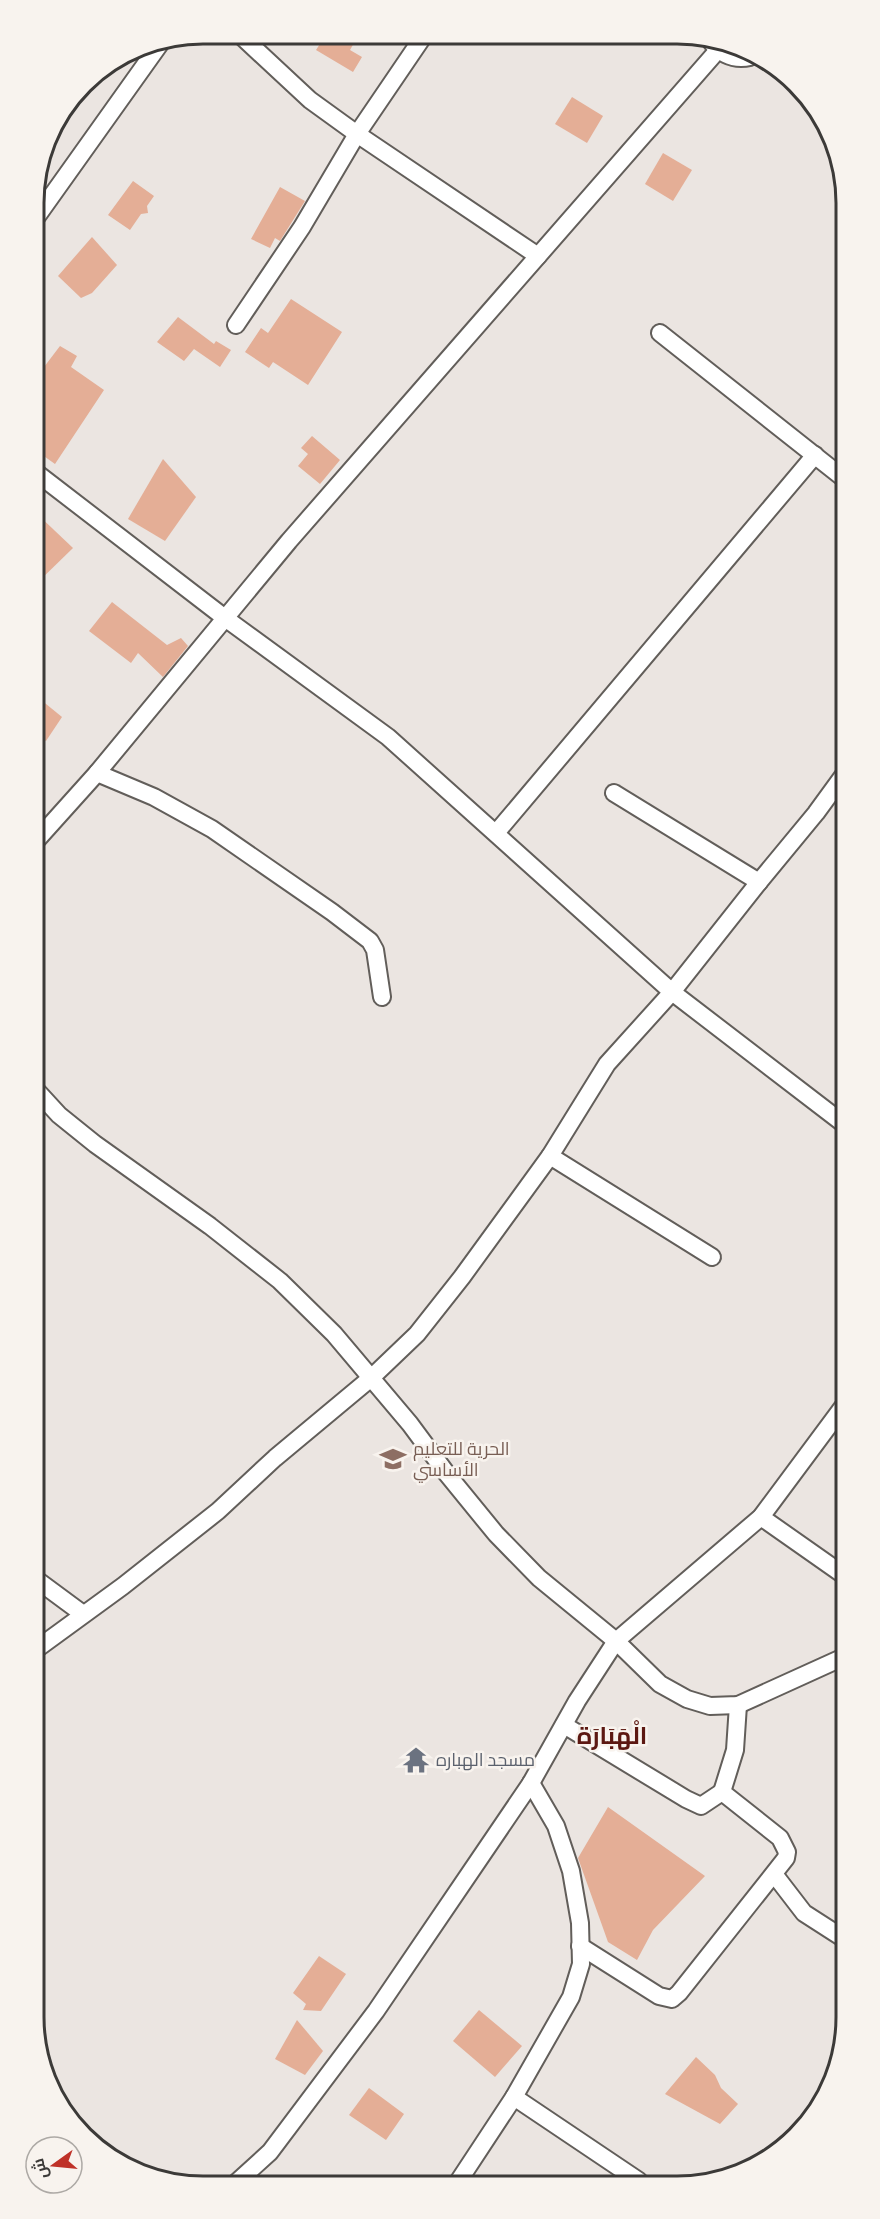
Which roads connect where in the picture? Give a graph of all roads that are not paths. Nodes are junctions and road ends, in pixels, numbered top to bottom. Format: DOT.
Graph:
graph roads {
  1 [pos="250,44"];
  2 [pos="418,44"];
  3 [pos="718,50"];
  4 [pos="155,51"];
  5 [pos="742,58"];
  6 [pos="357,134"];
  7 [pos="44,207"];
  8 [pos="538,256"];
  9 [pos="236,326"];
  10 [pos="660,333"];
  11 [pos="815,455"];
  12 [pos="836,472"];
  13 [pos="44,479"];
  14 [pos="225,618"];
  15 [pos="97,773"];
  16 [pos="836,786"];
  17 [pos="614,793"];
  18 [pos="44,832"];
  19 [pos="496,833"];
  20 [pos="759,882"];
  21 [pos="672,992"];
  22 [pos="382,998"];
  23 [pos="44,1099"];
  24 [pos="836,1118"];
  25 [pos="550,1156"];
  26 [pos="712,1257"];
  27 [pos="371,1378"];
  28 [pos="836,1416"];
  29 [pos="761,1517"];
  30 [pos="836,1570"];
  31 [pos="44,1585"];
  32 [pos="83,1614"];
  33 [pos="616,1641"];
  34 [pos="44,1643"];
  35 [pos="836,1661"];
  36 [pos="738,1705"];
  37 [pos="564,1725"];
  38 [pos="531,1783"];
  39 [pos="722,1792"];
  40 [pos="774,1874"];
  41 [pos="836,1934"];
  42 [pos="580,1946"];
  43 [pos="514,2097"];
  44 [pos="243,2176"];
  45 [pos="461,2176"];
  46 [pos="632,2176"];
  1 -- 6 [label="street"];
  2 -- 6 [label="street"];
  3 -- 5 [label="street"];
  3 -- 8 [label="street"];
  4 -- 7 [label="street"];
  6 -- 8 [label="street"];
  6 -- 9 [label="street"];
  8 -- 14 [label="street"];
  10 -- 11 [label="street"];
  11 -- 12 [label="street"];
  11 -- 19 [label="street"];
  13 -- 14 [label="street"];
  14 -- 15 [label="street"];
  14 -- 19 [label="street"];
  15 -- 18 [label="street"];
  15 -- 22 [label="street"];
  16 -- 20 [label="street"];
  17 -- 20 [label="street"];
  19 -- 21 [label="street"];
  20 -- 21 [label="street"];
  21 -- 24 [label="street"];
  21 -- 25 [label="street"];
  23 -- 27 [label="street"];
  25 -- 26 [label="street"];
  25 -- 27 [label="street"];
  27 -- 32 [label="street"];
  27 -- 33 [label="street"];
  28 -- 29 [label="street"];
  29 -- 30 [label="street"];
  29 -- 33 [label="street"];
  31 -- 32 [label="street"];
  32 -- 34 [label="street"];
  33 -- 36 [label="street"];
  33 -- 37 [label="street"];
  35 -- 36 [label="street"];
  36 -- 39 [label="street"];
  37 -- 38 [label="street"];
  37 -- 39 [label="street"];
  38 -- 42 [label="street"];
  38 -- 44 [label="street"];
  39 -- 40 [label="street"];
  40 -- 41 [label="street"];
  40 -- 42 [label="street"];
  42 -- 43 [label="street"];
  43 -- 45 [label="street"];
  43 -- 46 [label="street"];
}
